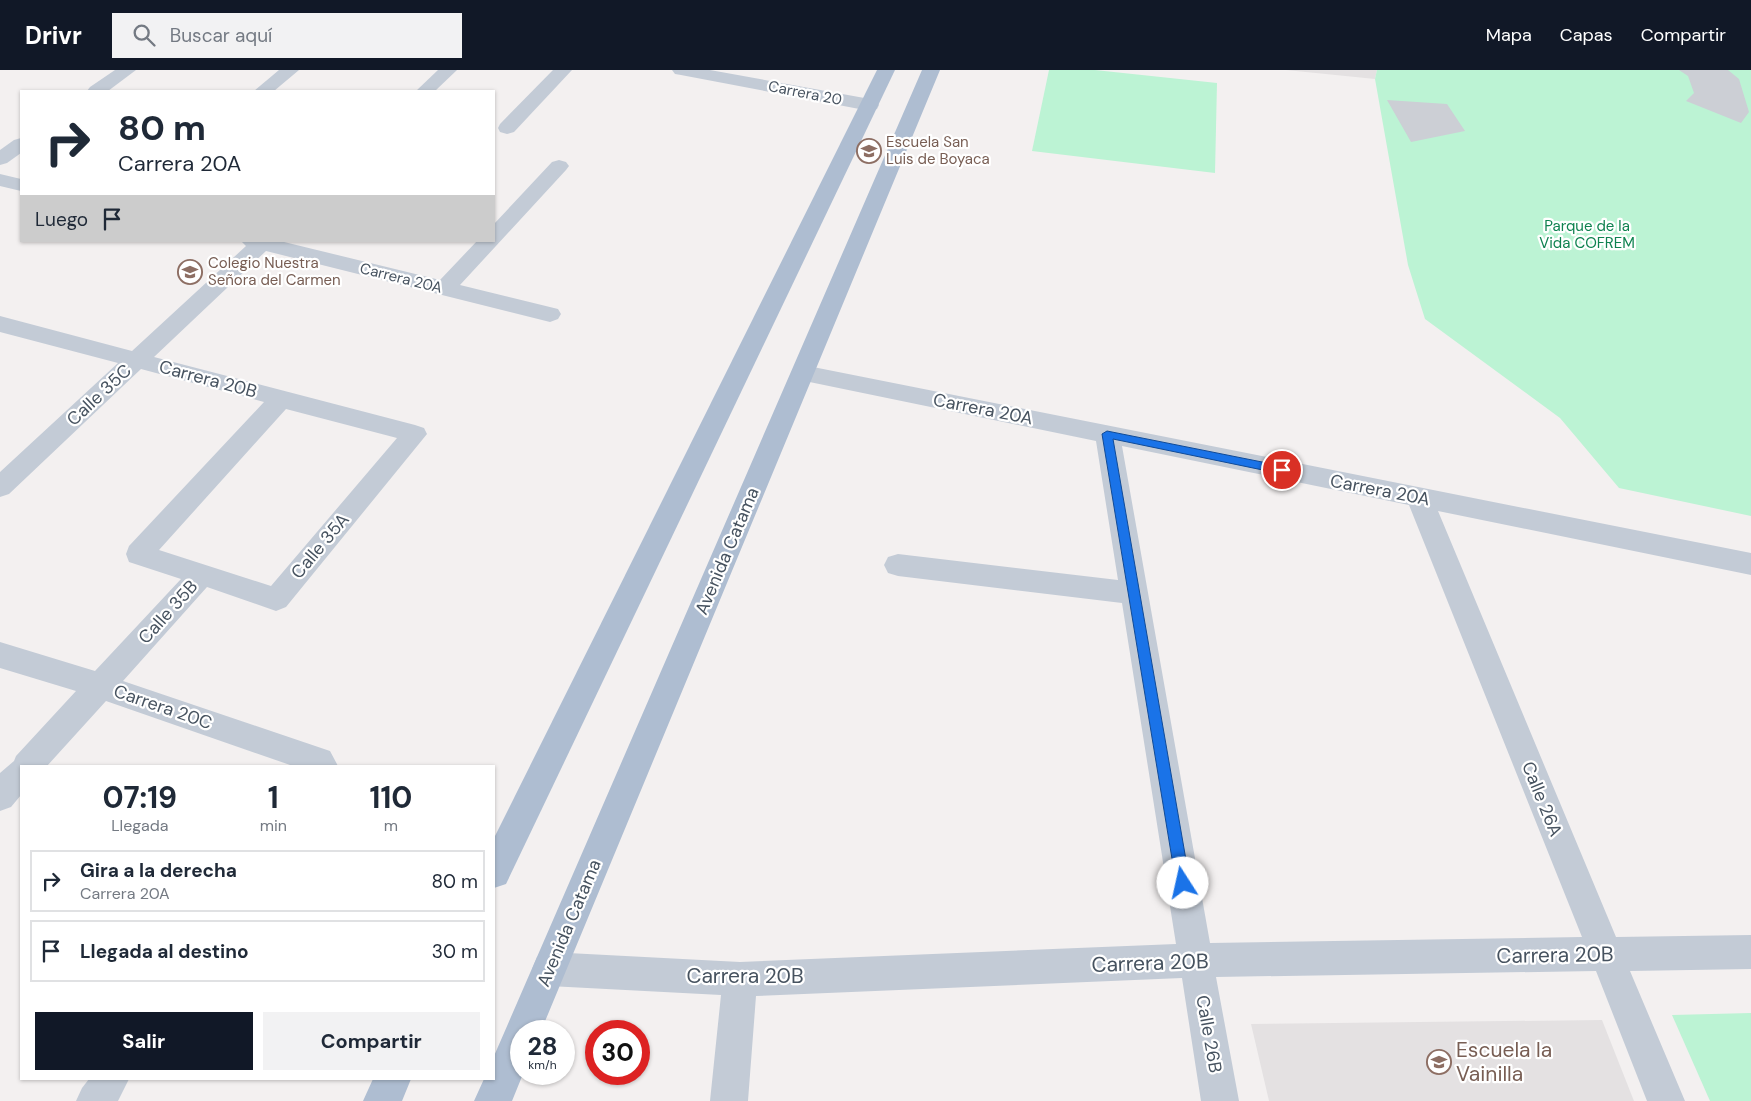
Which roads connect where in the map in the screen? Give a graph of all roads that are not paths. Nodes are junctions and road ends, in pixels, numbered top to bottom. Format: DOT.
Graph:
graph roads {
  1 [pos="127,70"];
  2 [pos="290,70"];
  3 [pos="448,70"];
  4 [pos="563,70"];
  5 [pos="682,70"];
  6 [pos="886,70"];
  7 [pos="932,70"];
  8 [pos="97,90"];
  9 [pos="264,90"];
  10 [pos="426,90"];
  11 [pos="870,105"];
  12 [pos="507,128"];
  13 [pos="20,145"];
  14 [pos="0,159"];
  15 [pos="559,166"];
  16 [pos="0,180"];
  17 [pos="20,185"];
  18 [pos="495,235"];
  19 [pos="259,242"];
  20 [pos="488,242"];
  21 [pos="445,288"];
  22 [pos="550,314"];
  23 [pos="0,324"];
  24 [pos="136,360"];
  25 [pos="803,373"];
  26 [pos="282,398"];
  27 [pos="415,434"];
  28 [pos="1107,434"];
  29 [pos="0,487"];
  30 [pos="1418,497"];
  31 [pos="898,565"];
  32 [pos="1751,565"];
  33 [pos="202,574"];
  34 [pos="1134,593"];
  35 [pos="0,655"];
  36 [pos="101,686"];
  37 [pos="29,765"];
  38 [pos="322,765"];
  39 [pos="20,774"];
  40 [pos="0,796"];
  41 [pos="495,870"];
  42 [pos="1751,952"];
  43 [pos="1605,954"];
  44 [pos="1196,960"];
  45 [pos="549,969"];
  46 [pos="740,979"];
  47 [pos="528,1020"];
  48 [pos="510,1061"];
  49 [pos="110,1080"];
  50 [pos="392,1080"];
  51 [pos="95,1101"];
  52 [pos="382,1101"];
  53 [pos="493,1101"];
  54 [pos="729,1101"];
  55 [pos="1220,1101"];
  56 [pos="1666,1101"];
  1 -- 8 [label="street"];
  2 -- 9 [label="street"];
  3 -- 10 [label="street"];
  4 -- 12 [label="street"];
  5 -- 11 [label="street, Carrera 20"];
  6 -- 11 [label="main road"];
  7 -- 25 [label="main road, Avenida Catama"];
  11 -- 41 [label="main road"];
  13 -- 14 [label="street"];
  15 -- 18 [label="street"];
  16 -- 17 [label="street"];
  19 -- 21 [label="street, Carrera 20A"];
  19 -- 24 [label="street, Calle 35C"];
  20 -- 21 [label="street"];
  21 -- 22 [label="street, Carrera 20A"];
  23 -- 24 [label="street, Carrera 20B"];
  24 -- 26 [label="street, Carrera 20B"];
  24 -- 29 [label="street, Calle 35C"];
  25 -- 28 [label="street, Carrera 20A"];
  25 -- 45 [label="main road, Avenida Catama"];
  26 -- 27 [label="street, Carrera 20B"];
  26 -- 33 [label="street, Calle 35B"];
  27 -- 33 [label="street, Calle 35A"];
  28 -- 30 [label="street, Carrera 20A"];
  28 -- 34 [label="street, Calle 26B"];
  30 -- 32 [label="street, Carrera 20A"];
  30 -- 43 [label="street, Calle 26A"];
  31 -- 34 [label="street"];
  33 -- 36 [label="street, Calle 35B"];
  34 -- 44 [label="street, Calle 26B"];
  35 -- 36 [label="street, Carrera 20C"];
  36 -- 37 [label="street, Calle 35B"];
  36 -- 38 [label="street, Carrera 20C"];
  39 -- 40 [label="street"];
  42 -- 43 [label="street, Carrera 20B"];
  43 -- 44 [label="street, Carrera 20B"];
  43 -- 56 [label="street, Calle 26A"];
  44 -- 46 [label="street, Carrera 20B"];
  44 -- 55 [label="street, Calle 26B"];
  45 -- 46 [label="street, Carrera 20B"];
  45 -- 47 [label="main road, Avenida Catama"];
  46 -- 54 [label="street"];
  48 -- 53 [label="main road"];
  49 -- 51 [label="street"];
  50 -- 52 [label="main road"];
}
